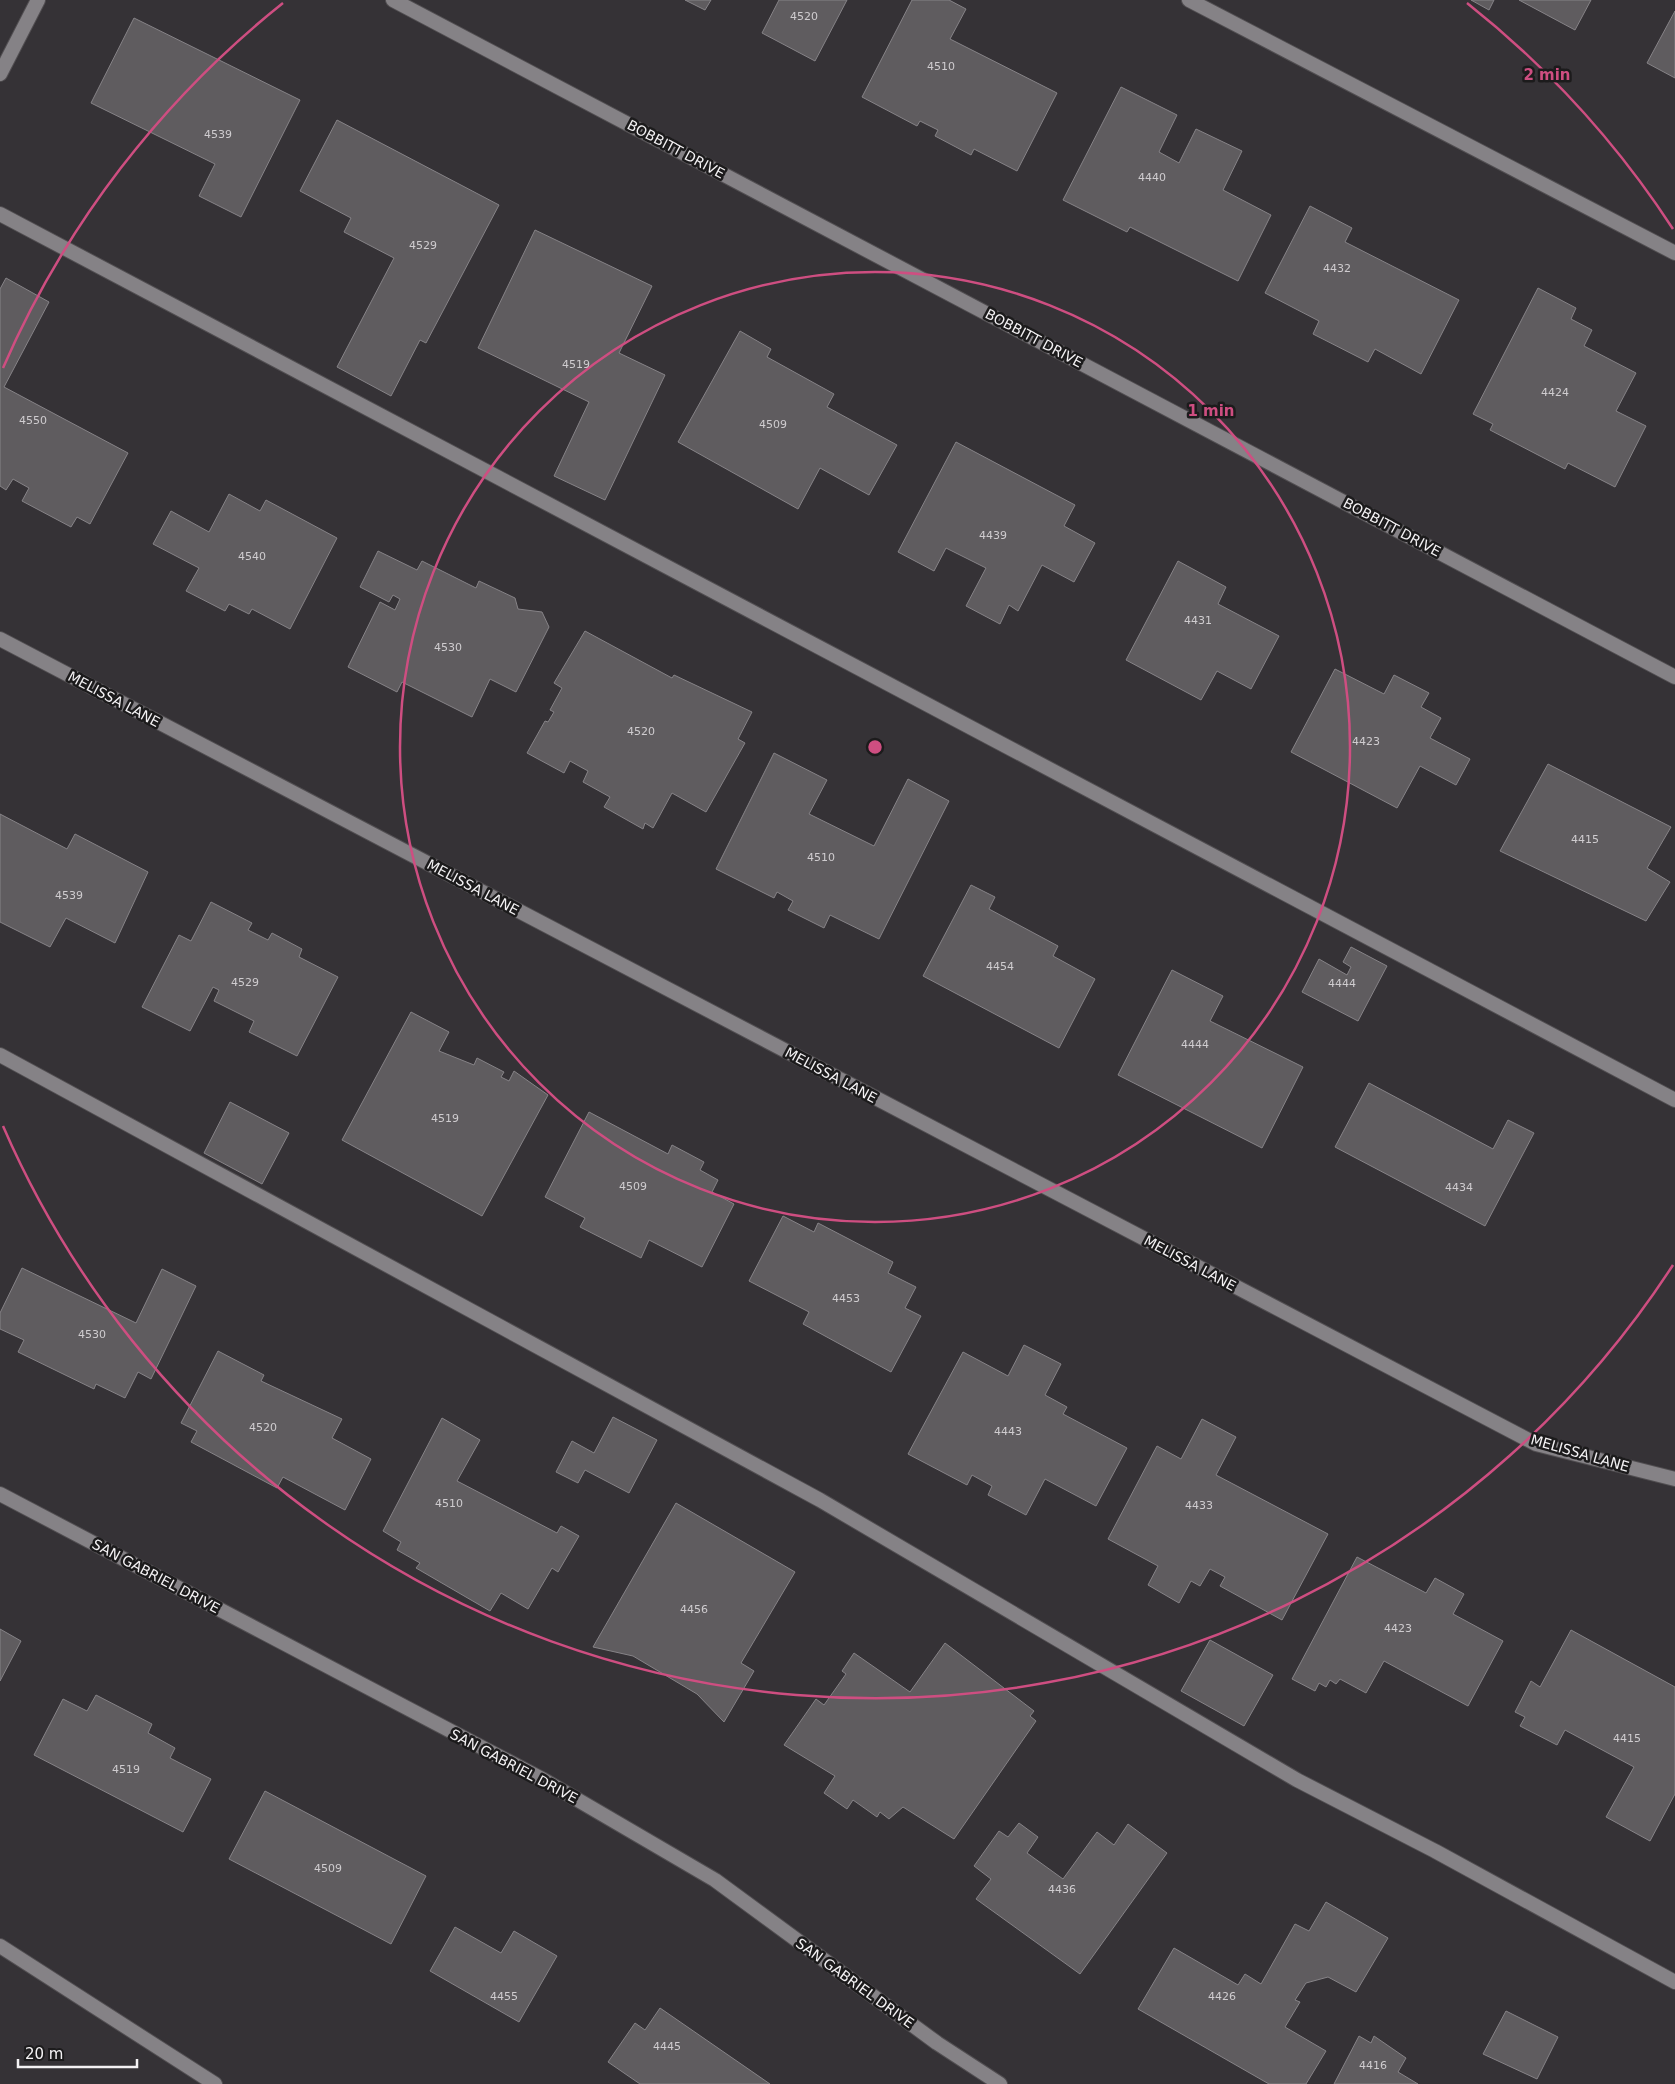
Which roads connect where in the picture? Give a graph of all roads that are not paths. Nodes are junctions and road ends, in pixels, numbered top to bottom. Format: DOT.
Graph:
graph roads {
  1 [pos="38,0"];
  2 [pos="393,0"];
  3 [pos="1190,0"];
  4 [pos="0,74"];
  5 [pos="0,214"];
  6 [pos="1675,253"];
  7 [pos="0,639"];
  8 [pos="1675,677"];
  9 [pos="0,1055"];
  10 [pos="1675,1100"];
  11 [pos="1675,1479"];
  12 [pos="0,1494"];
  13 [pos="0,1946"];
  14 [pos="1675,1982"];
  15 [pos="215,2084"];
  16 [pos="1000,2084"];
  1 -- 4 [label="street"];
  2 -- 8 [label="street, BOBBITT DRIVE"];
  3 -- 6 [label="street"];
  5 -- 10 [label="street"];
  7 -- 11 [label="street, MELISSA LANE"];
  9 -- 14 [label="street"];
  12 -- 16 [label="street, SAN GABRIEL DRIVE"];
  13 -- 15 [label="street"];
}
